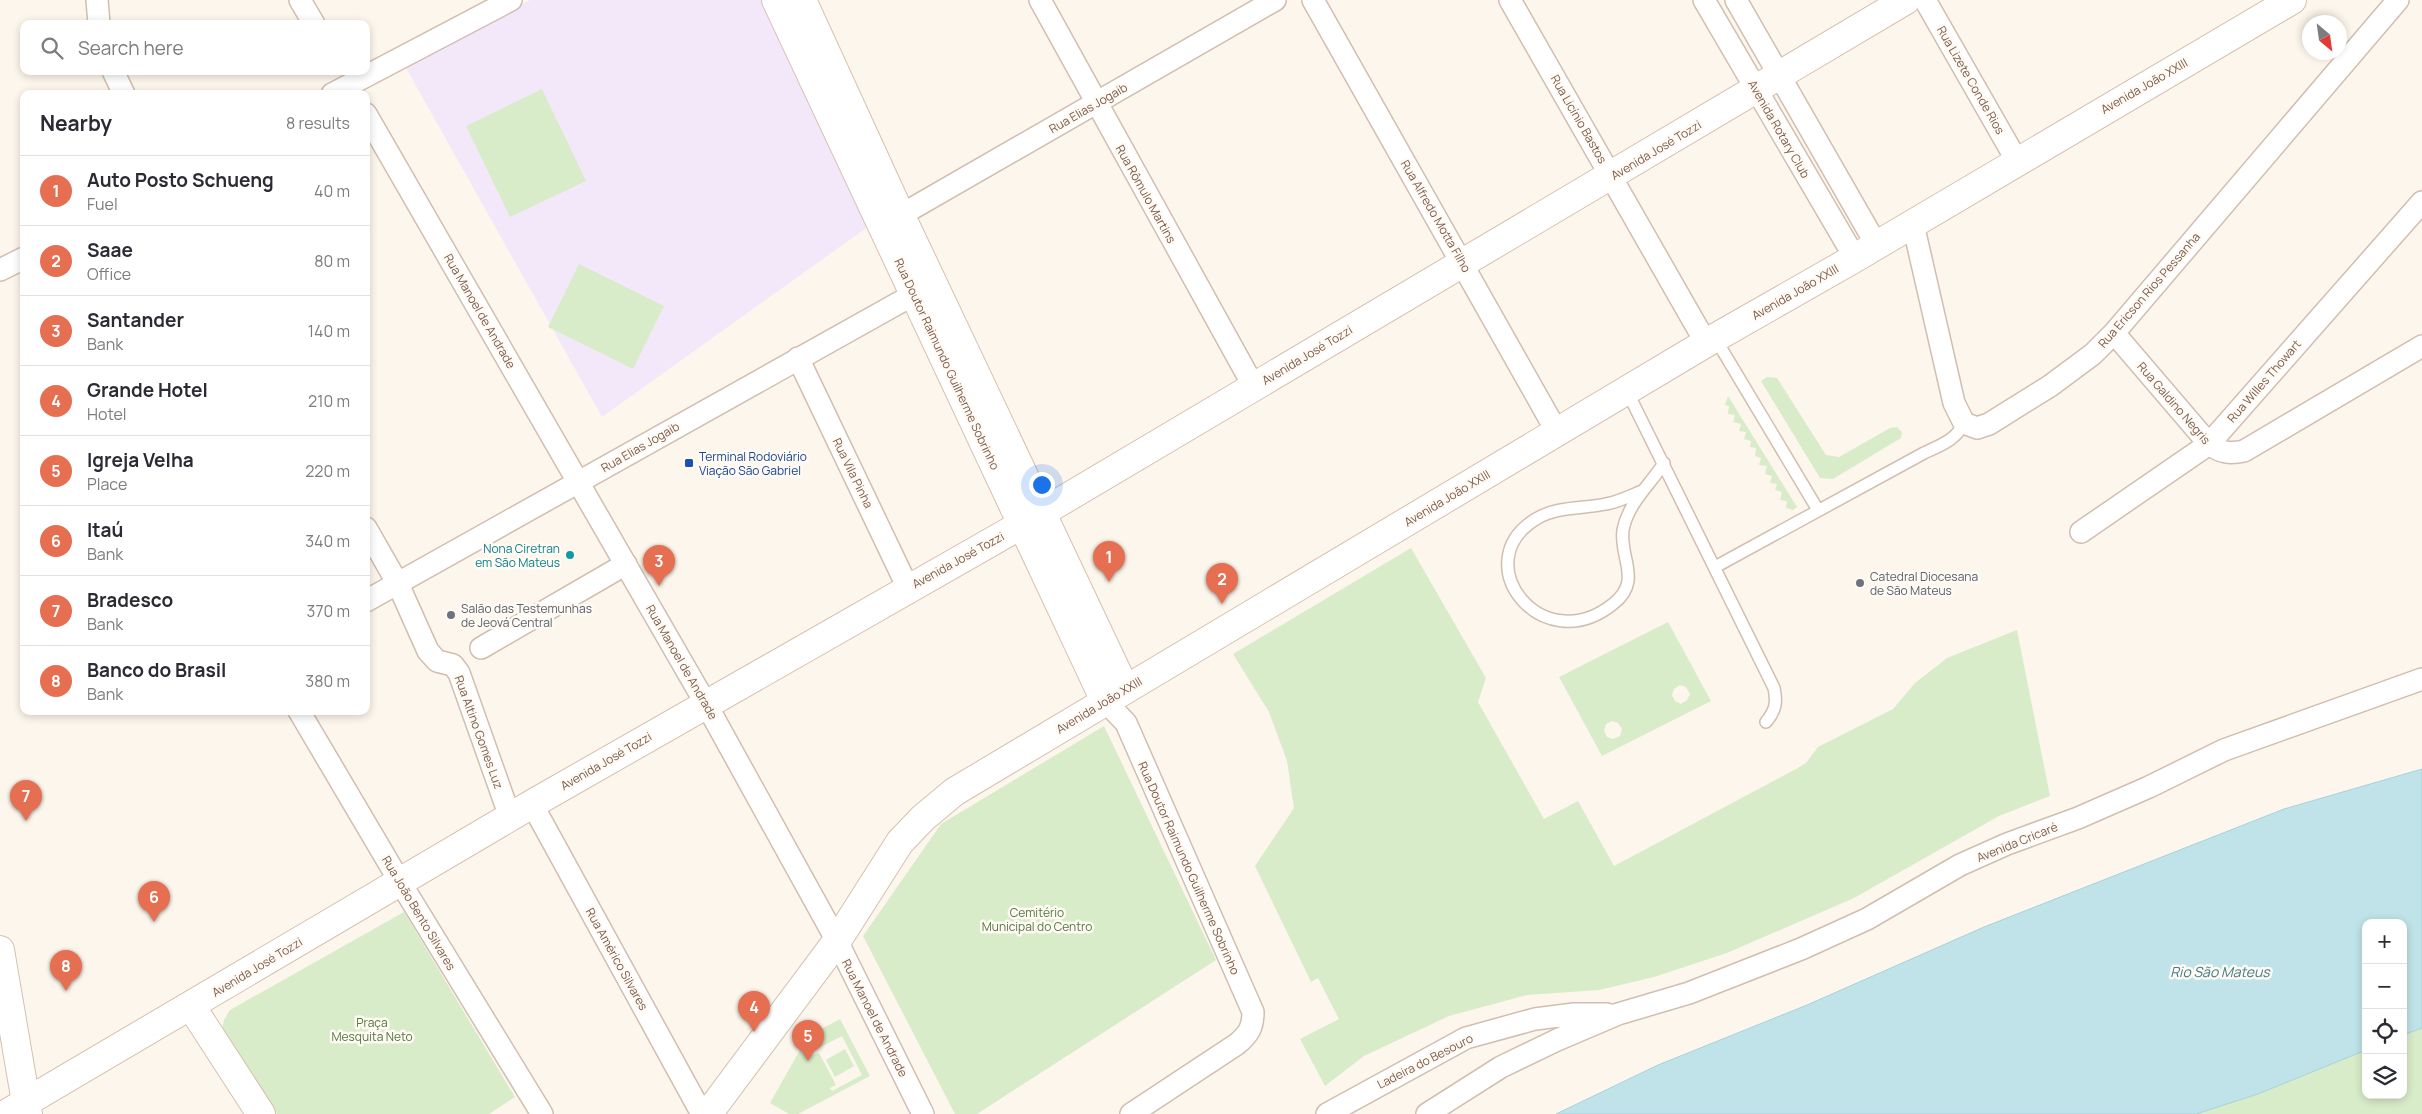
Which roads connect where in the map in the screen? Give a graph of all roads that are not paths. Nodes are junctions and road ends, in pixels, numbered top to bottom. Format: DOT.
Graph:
graph roads {
  1 [pos="97,0"];
  2 [pos="300,0"];
  3 [pos="511,0"];
  4 [pos="776,0"];
  5 [pos="802,0"];
  6 [pos="1040,0"];
  7 [pos="1275,0"];
  8 [pos="1313,0"];
  9 [pos="1510,0"];
  10 [pos="1704,0"];
  11 [pos="1736,0"];
  12 [pos="1906,0"];
  13 [pos="1925,0"];
  14 [pos="2398,0"];
  15 [pos="2276,4"];
  16 [pos="99,20"];
  17 [pos="312,20"];
  18 [pos="370,73"];
  19 [pos="115,75"];
  20 [pos="365,75"];
  21 [pos="1780,76"];
  22 [pos="344,86"];
  23 [pos="122,90"];
  24 [pos="1756,90"];
  25 [pos="1096,103"];
  26 [pos="370,121"];
  27 [pos="2017,161"];
  28 [pos="1612,176"];
  29 [pos="2422,202"];
  30 [pos="892,220"];
  31 [pos="1912,224"];
  32 [pos="1866,251"];
  33 [pos="20,260"];
  34 [pos="1463,263"];
  35 [pos="0,270"];
  36 [pos="924,288"];
  37 [pos="2114,333"];
  38 [pos="1710,340"];
  39 [pos="2422,346"];
  40 [pos="798,358"];
  41 [pos="1254,387"];
  42 [pos="1627,391"];
  43 [pos="1964,422"];
  44 [pos="1558,432"];
  45 [pos="2209,444"];
  46 [pos="1664,463"];
  47 [pos="579,482"];
  48 [pos="1642,491"];
  49 [pos="1818,510"];
  50 [pos="1032,519"];
  51 [pos="2081,532"];
  52 [pos="370,535"];
  53 [pos="626,564"];
  54 [pos="1716,567"];
  55 [pos="398,584"];
  56 [pos="908,588"];
  57 [pos="370,599"];
  58 [pos="481,648"];
  59 [pos="2422,679"];
  60 [pos="1115,695"];
  61 [pos="706,704"];
  62 [pos="301,715"];
  63 [pos="1766,722"];
  64 [pos="521,811"];
  65 [pos="400,882"];
  66 [pos="837,942"];
  67 [pos="0,950"];
  68 [pos="191,1006"];
  69 [pos="1618,1014"];
  70 [pos="0,1021"];
  71 [pos="17,1055"];
  72 [pos="20,1111"];
  73 [pos="262,1114"];
  74 [pos="542,1114"];
  75 [pos="702,1114"];
  76 [pos="708,1114"];
  77 [pos="923,1114"];
  78 [pos="1131,1114"];
  79 [pos="1327,1114"];
  80 [pos="1428,1114"];
  1 -- 16 [label="street"];
  2 -- 17 [label="street"];
  3 -- 18 [label="street"];
  4 -- 30 [label="street, Rua Doutor Raimundo Guilherme Sobrinho"];
  5 -- 30 [label="street, Rua Doutor Raimundo Guilherme Sobrinho"];
  6 -- 25 [label="street, Rua Rômulo Martins"];
  7 -- 25 [label="street, Rua Elias Jogaib"];
  8 -- 34 [label="street, Rua Alfredo Motta Filho"];
  9 -- 28 [label="street, Rua Licínio Bastos"];
  10 -- 24 [label="street, Avenida Rotary Club"];
  11 -- 21 [label="street"];
  12 -- 21 [label="street, Avenida José Tozzi"];
  13 -- 27 [label="street, Rua Lizete Conde Rios"];
  14 -- 37 [label="street, Rua Ericson Rios Pessanha"];
  15 -- 27 [label="street, Avenida João XXIII"];
  19 -- 23 [label="street"];
  20 -- 22 [label="street"];
  21 -- 24 [label="street, Avenida José Tozzi"];
  21 -- 32 [label="street"];
  24 -- 28 [label="street, Avenida José Tozzi"];
  24 -- 32 [label="street, Avenida Rotary Club"];
  25 -- 30 [label="street, Rua Elias Jogaib"];
  25 -- 41 [label="street, Rua Rômulo Martins"];
  26 -- 47 [label="street, Rua Manoel de Andrade"];
  27 -- 31 [label="street, Avenida João XXIII"];
  28 -- 34 [label="street, Avenida José Tozzi"];
  28 -- 38 [label="street, Rua Licínio Bastos"];
  29 -- 45 [label="street, Rua Willes Thowart"];
  30 -- 36 [label="street, Rua Doutor Raimundo Guilherme Sobrinho"];
  31 -- 32 [label="street, Avenida João XXIII"];
  31 -- 43 [label="street"];
  32 -- 38 [label="street, Avenida João XXIII"];
  33 -- 35 [label="street"];
  34 -- 41 [label="street, Avenida José Tozzi"];
  34 -- 44 [label="street, Rua Alfredo Motta Filho"];
  36 -- 40 [label="street, Rua Elias Jogaib"];
  36 -- 50 [label="street, Rua Doutor Raimundo Guilherme Sobrinho"];
  37 -- 43 [label="street, Rua Ericson Rios Pessanha"];
  37 -- 45 [label="street, Rua Galdino Negris"];
  38 -- 42 [label="street, Avenida João XXIII"];
  38 -- 49 [label="lane"];
  39 -- 45 [label="street, Rua Galdino Negris"];
  40 -- 47 [label="street, Rua Elias Jogaib"];
  40 -- 56 [label="street, Rua Vila Pinha"];
  41 -- 50 [label="street, Avenida José Tozzi"];
  42 -- 44 [label="street, Avenida João XXIII"];
  42 -- 46 [label="lane"];
  43 -- 49 [label="lane"];
  44 -- 60 [label="street, Avenida João XXIII"];
  45 -- 51 [label="street, Rua Willes Thowart"];
  46 -- 48 [label="lane"];
  46 -- 54 [label="lane"];
  47 -- 53 [label="street, Rua Manoel de Andrade"];
  47 -- 55 [label="street, Rua Elias Jogaib"];
  48 -- 48 [label="lane"];
  49 -- 54 [label="lane"];
  50 -- 56 [label="street, Avenida José Tozzi"];
  50 -- 60 [label="street, Rua Doutor Raimundo Guilherme Sobrinho"];
  52 -- 55 [label="street, Rua Altino Gomes Luz"];
  53 -- 58 [label="street"];
  53 -- 61 [label="street, Rua Manoel de Andrade"];
  54 -- 63 [label="lane"];
  55 -- 57 [label="street, Rua Elias Jogaib"];
  55 -- 64 [label="street, Rua Altino Gomes Luz"];
  56 -- 61 [label="street, Avenida José Tozzi"];
  59 -- 69 [label="street, Avenida Cricaré"];
  60 -- 66 [label="street, Avenida João XXIII"];
  60 -- 78 [label="street, Rua Doutor Raimundo Guilherme Sobrinho"];
  61 -- 64 [label="street, Avenida José Tozzi"];
  61 -- 66 [label="street, Rua Manoel de Andrade"];
  62 -- 65 [label="street, Rua João Bento Silvares"];
  64 -- 65 [label="street, Avenida José Tozzi"];
  64 -- 75 [label="street, Rua Américo Silvares"];
  65 -- 68 [label="street, Avenida José Tozzi"];
  65 -- 74 [label="street, Rua João Bento Silvares"];
  66 -- 76 [label="street, Avenida João XXIII"];
  66 -- 77 [label="street, Rua Manoel de Andrade"];
  67 -- 71 [label="street"];
  68 -- 72 [label="street, Avenida José Tozzi"];
  68 -- 73 [label="street"];
  69 -- 79 [label="street, Ladeira do Besouro"];
  69 -- 80 [label="street"];
  70 -- 71 [label="street"];
  71 -- 72 [label="street"];
}
